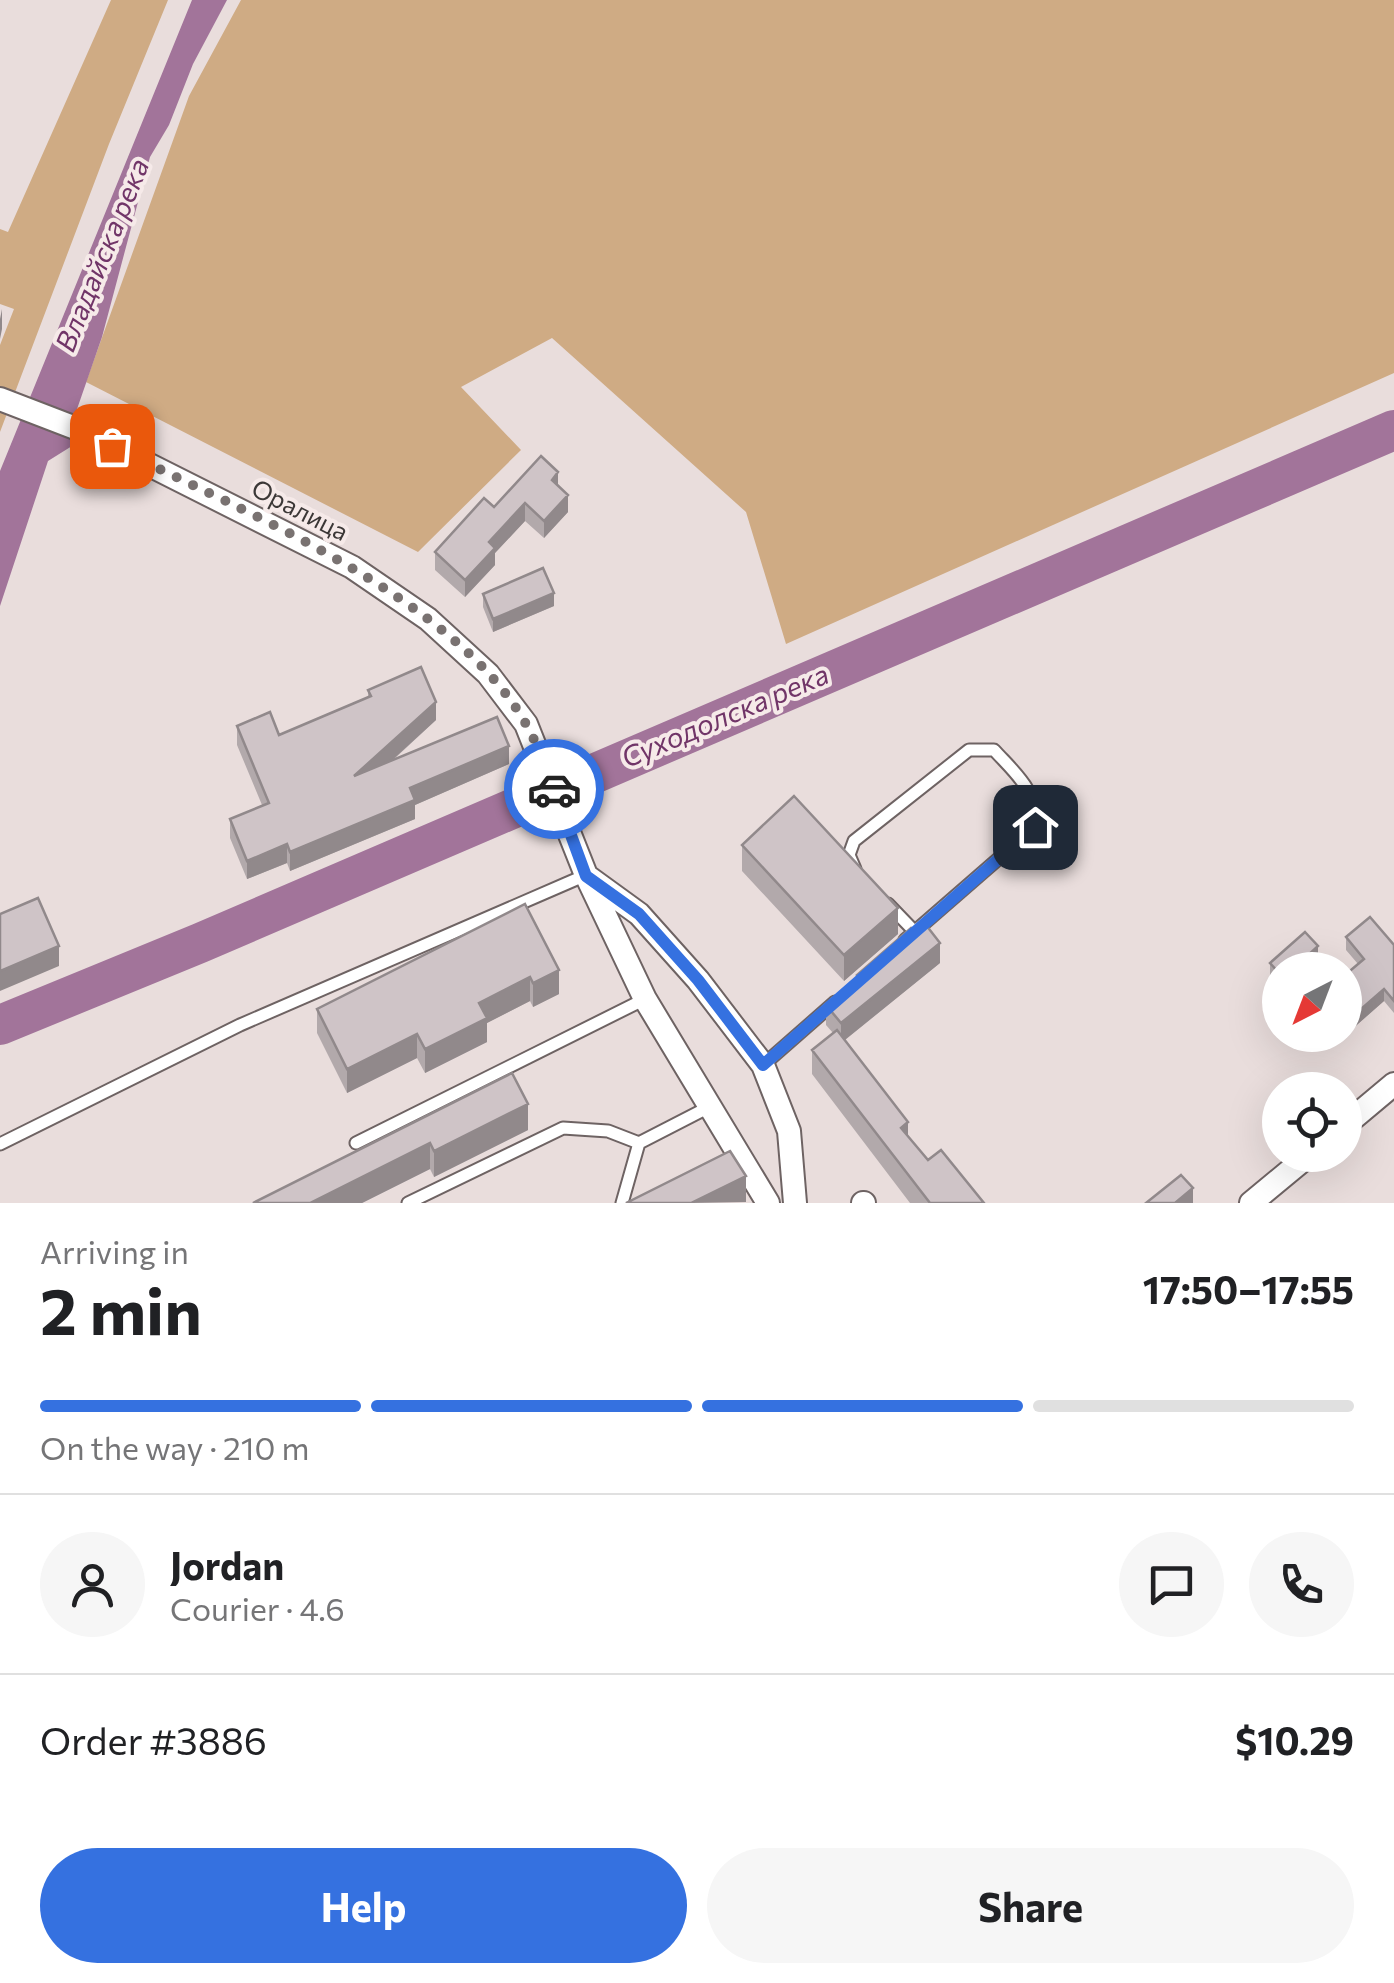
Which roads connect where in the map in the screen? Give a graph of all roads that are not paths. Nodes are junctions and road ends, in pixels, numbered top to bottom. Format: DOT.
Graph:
graph roads {
  1 [pos="6,400"];
  2 [pos="586,876"];
  3 [pos="867,882"];
  4 [pos="879,894"];
  5 [pos="914,932"];
  6 [pos="901,944"];
  7 [pos="846,992"];
  8 [pos="644,999"];
  9 [pos="763,1065"];
  10 [pos="1394,1084"];
  11 [pos="710,1107"];
  12 [pos="1362,1111"];
  13 [pos="639,1142"];
  14 [pos="356,1143"];
  15 [pos="0,1144"];
  16 [pos="1288,1172"];
  17 [pos="408,1203"];
  18 [pos="622,1203"];
  19 [pos="768,1203"];
  20 [pos="795,1203"];
  21 [pos="1251,1203"];
  1 -- 2 [label="street, Оралица"];
  2 -- 8 [label="street"];
  2 -- 9 [label="street"];
  2 -- 15 [label="lane"];
  3 -- 5 [label="lane"];
  4 -- 5 [label="lane"];
  5 -- 6 [label="lane"];
  7 -- 9 [label="lane"];
  8 -- 11 [label="street"];
  8 -- 14 [label="lane"];
  9 -- 20 [label="street"];
  10 -- 12 [label="street"];
  11 -- 13 [label="lane"];
  11 -- 19 [label="street"];
  13 -- 17 [label="lane"];
  13 -- 18 [label="lane"];
  16 -- 21 [label="street"];
}
